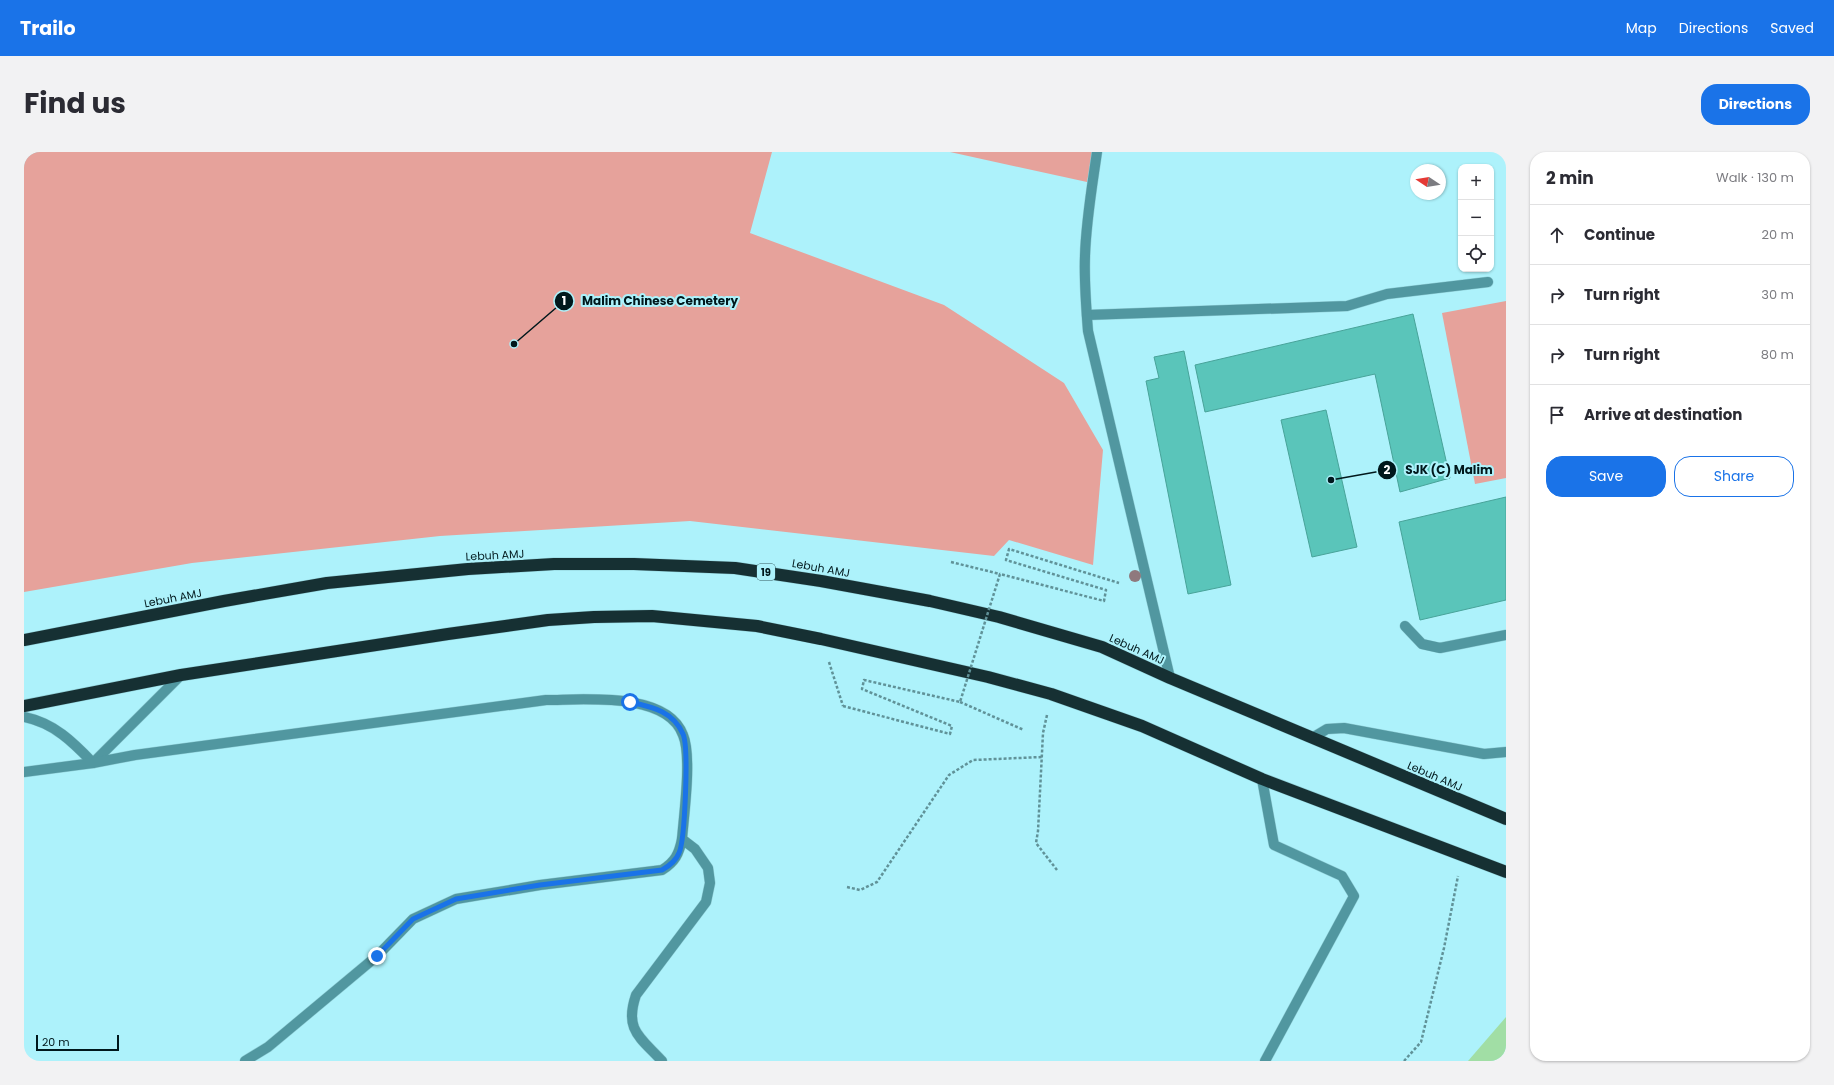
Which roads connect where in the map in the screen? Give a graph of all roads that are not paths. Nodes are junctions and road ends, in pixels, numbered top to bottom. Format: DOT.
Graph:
graph roads {
  1 [pos="1097,152"];
  2 [pos="1488,282"];
  3 [pos="1087,315"];
  4 [pos="1405,626"];
  5 [pos="1506,635"];
  6 [pos="24,640"];
  7 [pos="181,675"];
  8 [pos="1170,678"];
  9 [pos="24,706"];
  10 [pos="24,717"];
  11 [pos="1302,734"];
  12 [pos="1506,752"];
  13 [pos="93,763"];
  14 [pos="24,772"];
  15 [pos="1262,779"];
  16 [pos="1506,819"];
  17 [pos="682,839"];
  18 [pos="1506,872"];
  19 [pos="245,1061"];
  20 [pos="662,1061"];
  21 [pos="1265,1061"];
  1 -- 3 [label="street"];
  2 -- 3 [label="street"];
  3 -- 8 [label="street"];
  4 -- 5 [label="street"];
  6 -- 8 [label="highway, Lebuh AMJ / 19"];
  7 -- 9 [label="highway"];
  7 -- 13 [label="street"];
  7 -- 15 [label="highway"];
  8 -- 11 [label="highway, Lebuh AMJ / 19"];
  10 -- 13 [label="street"];
  11 -- 12 [label="street"];
  11 -- 16 [label="highway, Lebuh AMJ / 19"];
  13 -- 14 [label="street"];
  13 -- 17 [label="street"];
  15 -- 18 [label="highway"];
  15 -- 21 [label="street"];
  17 -- 19 [label="street"];
  17 -- 20 [label="street"];
}
